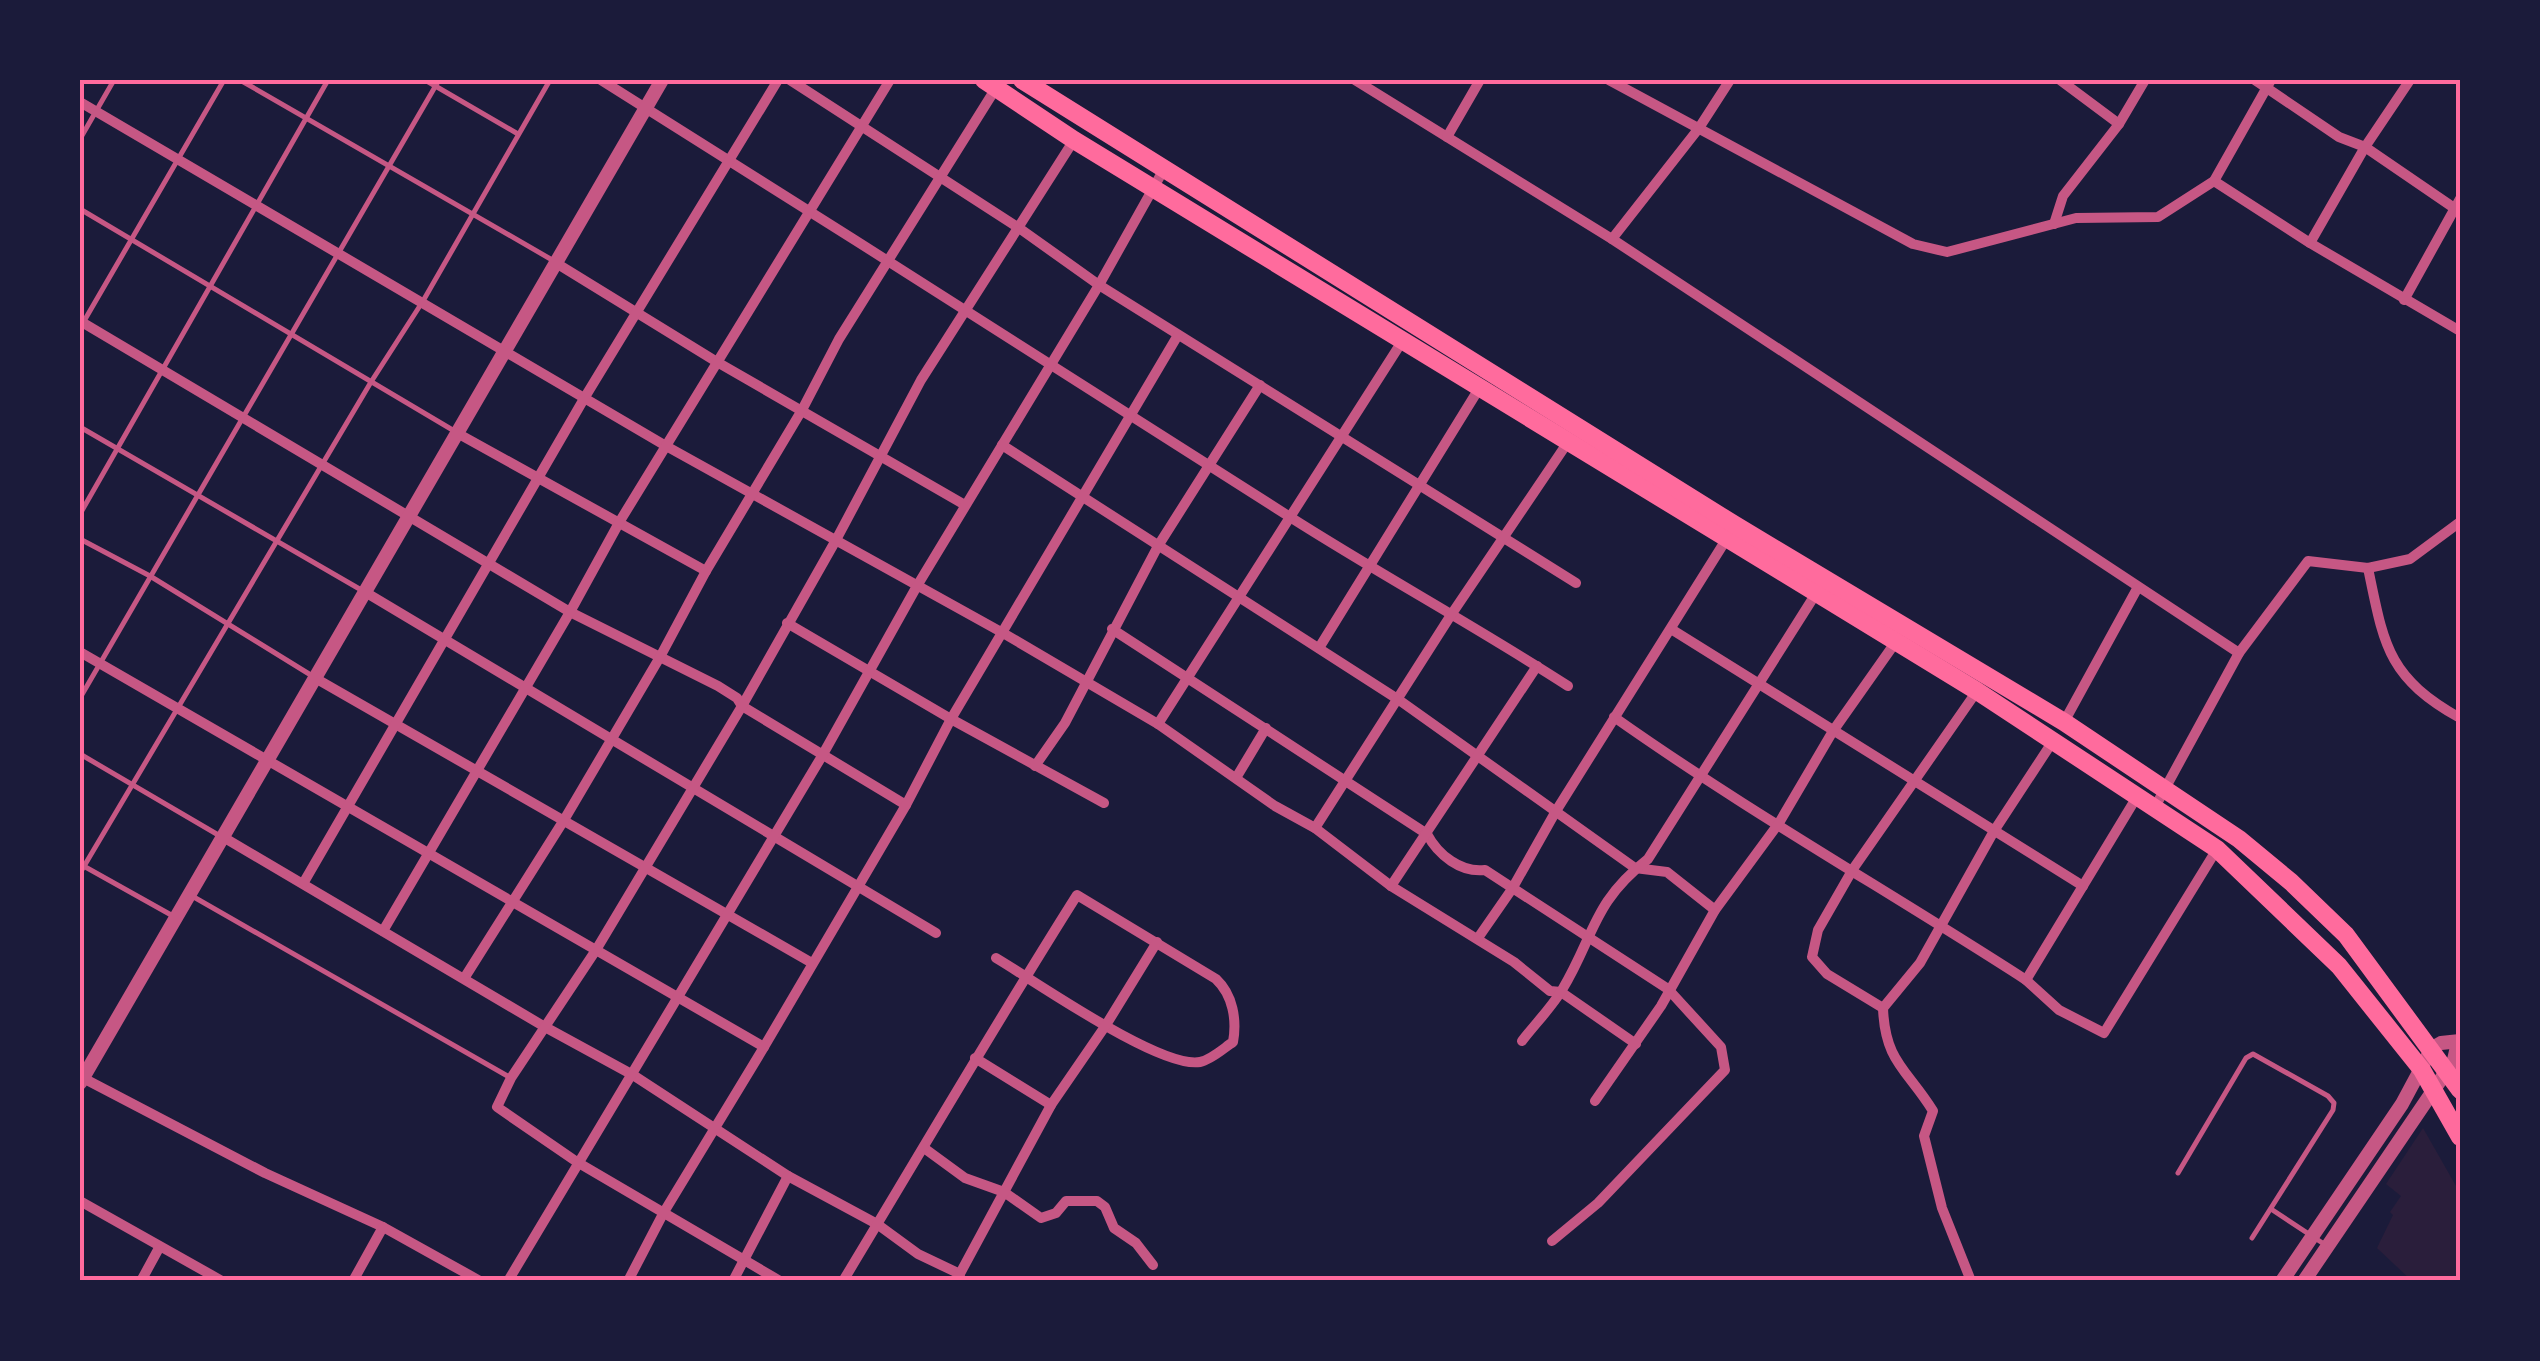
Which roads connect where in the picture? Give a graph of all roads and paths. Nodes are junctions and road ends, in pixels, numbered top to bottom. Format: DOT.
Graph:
graph roads {
  1 [pos="114,80"];
  2 [pos="224,80"];
  3 [pos="240,80"];
  4 [pos="328,80"];
  5 [pos="425,80"];
  6 [pos="550,80"];
  7 [pos="601,80"];
  8 [pos="662,80"];
  9 [pos="778,80"];
  10 [pos="790,80"];
  11 [pos="890,80"];
  12 [pos="1022,80"];
  13 [pos="1355,80"];
  14 [pos="1480,80"];
  15 [pos="1609,80"];
  16 [pos="1730,80"];
  17 [pos="2060,80"];
  18 [pos="2145,80"];
  19 [pos="2256,80"];
  20 [pos="2410,80"];
  21 [pos="437,83"];
  22 [pos="2269,83"];
  23 [pos="990,84"];
  24 [pos="80,102"];
  25 [pos="646,108"];
  26 [pos="96,111"];
  27 [pos="306,118"];
  28 [pos="2118,124"];
  29 [pos="864,126"];
  30 [pos="1699,128"];
  31 [pos="518,134"];
  32 [pos="1447,137"];
  33 [pos="80,139"];
  34 [pos="1074,140"];
  35 [pos="2365,147"];
  36 [pos="178,159"];
  37 [pos="727,161"];
  38 [pos="388,166"];
  39 [pos="1164,169"];
  40 [pos="942,179"];
  41 [pos="2214,181"];
  42 [pos="1152,188"];
  43 [pos="257,205"];
  44 [pos="2458,206"];
  45 [pos="80,209"];
  46 [pos="809,214"];
  47 [pos="472,216"];
  48 [pos="2054,224"];
  49 [pos="1018,228"];
  50 [pos="132,239"];
  51 [pos="1612,239"];
  52 [pos="2310,244"];
  53 [pos="338,252"];
  54 [pos="556,262"];
  55 [pos="888,264"];
  56 [pos="1098,285"];
  57 [pos="210,286"];
  58 [pos="2404,300"];
  59 [pos="423,301"];
  60 [pos="965,311"];
  61 [pos="636,312"];
  62 [pos="81,324"];
  63 [pos="2460,330"];
  64 [pos="291,334"];
  65 [pos="1178,335"];
  66 [pos="1403,340"];
  67 [pos="505,350"];
  68 [pos="717,362"];
  69 [pos="1050,362"];
  70 [pos="163,369"];
  71 [pos="371,382"];
  72 [pos="1260,385"];
  73 [pos="1480,387"];
  74 [pos="585,397"];
  75 [pos="802,410"];
  76 [pos="1133,414"];
  77 [pos="243,417"];
  78 [pos="80,427"];
  79 [pos="457,433"];
  80 [pos="1344,436"];
  81 [pos="1568,442"];
  82 [pos="1002,445"];
  83 [pos="666,446"];
  84 [pos="118,449"];
  85 [pos="881,457"];
  86 [pos="322,464"];
  87 [pos="1212,464"];
  88 [pos="540,476"];
  89 [pos="1418,482"];
  90 [pos="197,495"];
  91 [pos="752,495"];
  92 [pos="1082,498"];
  93 [pos="965,505"];
  94 [pos="80,514"];
  95 [pos="410,515"];
  96 [pos="1290,517"];
  97 [pos="620,522"];
  98 [pos="2460,522"];
  99 [pos="1730,532"];
  100 [pos="1504,538"];
  101 [pos="80,539"];
  102 [pos="836,540"];
  103 [pos="276,541"];
  104 [pos="1158,546"];
  105 [pos="489,566"];
  106 [pos="1370,566"];
  107 [pos="2368,568"];
  108 [pos="706,571"];
  109 [pos="150,576"];
  110 [pos="1576,583"];
  111 [pos="917,586"];
  112 [pos="2138,587"];
  113 [pos="365,592"];
  114 [pos="1814,594"];
  115 [pos="1239,598"];
  116 [pos="570,612"];
  117 [pos="1451,615"];
  118 [pos="788,623"];
  119 [pos="228,624"];
  120 [pos="1112,629"];
  121 [pos="1671,629"];
  122 [pos="1003,634"];
  123 [pos="447,640"];
  124 [pos="1895,643"];
  125 [pos="1319,648"];
  126 [pos="80,652"];
  127 [pos="2239,653"];
  128 [pos="660,657"];
  129 [pos="100,664"];
  130 [pos="1537,666"];
  131 [pos="868,670"];
  132 [pos="315,678"];
  133 [pos="1188,678"];
  134 [pos="1085,681"];
  135 [pos="1760,685"];
  136 [pos="1568,686"];
  137 [pos="526,687"];
  138 [pos="1977,691"];
  139 [pos="80,698"];
  140 [pos="1399,700"];
  141 [pos="742,706"];
  142 [pos="178,708"];
  143 [pos="1614,717"];
  144 [pos="2460,718"];
  145 [pos="951,719"];
  146 [pos="2064,722"];
  147 [pos="1158,724"];
  148 [pos="397,725"];
  149 [pos="1266,728"];
  150 [pos="1834,730"];
  151 [pos="608,740"];
  152 [pos="2052,741"];
  153 [pos="1476,753"];
  154 [pos="80,754"];
  155 [pos="822,756"];
  156 [pos="269,760"];
  157 [pos="1035,766"];
  158 [pos="476,771"];
  159 [pos="1236,778"];
  160 [pos="1700,778"];
  161 [pos="1347,779"];
  162 [pos="1914,781"];
  163 [pos="132,784"];
  164 [pos="694,788"];
  165 [pos="2165,789"];
  166 [pos="2138,796"];
  167 [pos="906,804"];
  168 [pos="1104,804"];
  169 [pos="2155,806"];
  170 [pos="349,807"];
  171 [pos="1556,811"];
  172 [pos="564,820"];
  173 [pos="1779,823"];
  174 [pos="1315,828"];
  175 [pos="1994,831"];
  176 [pos="1428,834"];
  177 [pos="775,836"];
  178 [pos="222,837"];
  179 [pos="2218,849"];
  180 [pos="430,852"];
  181 [pos="81,867"];
  182 [pos="645,868"];
  183 [pos="1635,868"];
  184 [pos="1854,869"];
  185 [pos="304,882"];
  186 [pos="857,884"];
  187 [pos="1391,886"];
  188 [pos="2083,886"];
  189 [pos="1512,889"];
  190 [pos="189,895"];
  191 [pos="513,900"];
  192 [pos="1715,910"];
  193 [pos="728,916"];
  194 [pos="176,918"];
  195 [pos="1940,924"];
  196 [pos="383,931"];
  197 [pos="936,933"];
  198 [pos="1587,936"];
  199 [pos="1478,938"];
  200 [pos="1156,942"];
  201 [pos="596,950"];
  202 [pos="996,958"];
  203 [pos="812,962"];
  204 [pos="1026,976"];
  205 [pos="465,977"];
  206 [pos="2026,980"];
  207 [pos="1668,989"];
  208 [pos="1561,992"];
  209 [pos="679,997"];
  210 [pos="1883,1008"];
  211 [pos="1106,1026"];
  212 [pos="546,1027"];
  213 [pos="1522,1040"];
  214 [pos="2459,1042"];
  215 [pos="1636,1044"];
  216 [pos="764,1047"];
  217 [pos="2432,1048"];
  218 [pos="975,1058"];
  219 [pos="2446,1069"];
  220 [pos="2422,1070"];
  221 [pos="632,1074"];
  222 [pos="511,1078"];
  223 [pos="81,1080"];
  224 [pos="2434,1088"];
  225 [pos="2460,1090"];
  226 [pos="1595,1101"];
  227 [pos="1051,1105"];
  228 [pos="714,1126"];
  229 [pos="2460,1137"];
  230 [pos="924,1148"];
  231 [pos="577,1162"];
  232 [pos="2178,1173"];
  233 [pos="788,1176"];
  234 [pos="1004,1192"];
  235 [pos="80,1201"];
  236 [pos="2270,1209"];
  237 [pos="664,1212"];
  238 [pos="877,1224"];
  239 [pos="383,1227"];
  240 [pos="2313,1236"];
  241 [pos="2252,1238"];
  242 [pos="1552,1241"];
  243 [pos="2327,1246"];
  244 [pos="159,1248"];
  245 [pos="744,1261"];
  246 [pos="1153,1266"];
  247 [pos="958,1278"];
  248 [pos="142,1281"];
  249 [pos="222,1281"];
  250 [pos="353,1281"];
  251 [pos="480,1281"];
  252 [pos="508,1281"];
  253 [pos="628,1281"];
  254 [pos="734,1281"];
  255 [pos="780,1281"];
  256 [pos="842,1281"];
  257 [pos="1972,1281"];
  258 [pos="2282,1281"];
  259 [pos="2304,1281"];
  1 -- 26 [label="lane"];
  2 -- 36 [label="lane"];
  3 -- 27 [label="lane"];
  4 -- 27 [label="lane"];
  5 -- 21 [label="lane"];
  6 -- 31 [label="lane"];
  7 -- 25 [label="street"];
  8 -- 25 [label="street"];
  9 -- 37 [label="street"];
  10 -- 29 [label="street"];
  11 -- 29 [label="street"];
  12 -- 39 [label="highway"];
  13 -- 32 [label="street"];
  14 -- 32 [label="street"];
  15 -- 30 [label="street"];
  16 -- 30 [label="street"];
  17 -- 28 [label="street"];
  18 -- 28 [label="street"];
  19 -- 22 [label="street"];
  20 -- 35 [label="street"];
  21 -- 31 [label="lane"];
  21 -- 38 [label="lane"];
  22 -- 35 [label="street"];
  22 -- 41 [label="street"];
  23 -- 34 [label="highway"];
  23 -- 40 [label="street"];
  24 -- 26 [label="street"];
  25 -- 37 [label="street"];
  25 -- 54 [label="street"];
  26 -- 33 [label="lane"];
  26 -- 36 [label="street"];
  27 -- 38 [label="lane"];
  27 -- 43 [label="lane"];
  28 -- 48 [label="street"];
  29 -- 40 [label="street"];
  29 -- 46 [label="street"];
  30 -- 48 [label="street"];
  30 -- 51 [label="street"];
  31 -- 47 [label="lane"];
  32 -- 51 [label="street"];
  34 -- 42 [label="highway"];
  34 -- 49 [label="street"];
  35 -- 44 [label="street"];
  35 -- 52 [label="street"];
  36 -- 43 [label="street"];
  36 -- 50 [label="lane"];
  37 -- 46 [label="street"];
  37 -- 61 [label="street"];
  38 -- 47 [label="lane"];
  38 -- 53 [label="lane"];
  39 -- 42 [label="street"];
  39 -- 99 [label="highway"];
  40 -- 49 [label="street"];
  40 -- 55 [label="street"];
  41 -- 48 [label="street"];
  41 -- 52 [label="street"];
  42 -- 56 [label="street"];
  42 -- 66 [label="highway"];
  43 -- 53 [label="street"];
  43 -- 57 [label="lane"];
  44 -- 58 [label="street"];
  45 -- 50 [label="lane"];
  46 -- 55 [label="street"];
  46 -- 68 [label="street"];
  47 -- 54 [label="lane"];
  47 -- 59 [label="lane"];
  49 -- 56 [label="street"];
  49 -- 60 [label="street"];
  50 -- 57 [label="lane"];
  50 -- 62 [label="lane"];
  51 -- 112 [label="street"];
  52 -- 58 [label="street"];
  53 -- 59 [label="street"];
  53 -- 64 [label="lane"];
  54 -- 61 [label="street"];
  54 -- 67 [label="street"];
  55 -- 60 [label="street"];
  55 -- 75 [label="street"];
  56 -- 65 [label="street"];
  56 -- 69 [label="street"];
  57 -- 64 [label="lane"];
  57 -- 70 [label="lane"];
  58 -- 63 [label="street"];
  59 -- 67 [label="street"];
  59 -- 71 [label="lane"];
  60 -- 69 [label="street"];
  60 -- 85 [label="street"];
  61 -- 68 [label="street"];
  61 -- 74 [label="street"];
  62 -- 70 [label="street"];
  64 -- 71 [label="lane"];
  64 -- 77 [label="lane"];
  65 -- 72 [label="street"];
  65 -- 76 [label="street"];
  66 -- 73 [label="highway"];
  66 -- 80 [label="street"];
  67 -- 74 [label="street"];
  67 -- 79 [label="street"];
  68 -- 75 [label="street"];
  68 -- 83 [label="street"];
  69 -- 76 [label="street"];
  69 -- 82 [label="street"];
  70 -- 77 [label="street"];
  70 -- 84 [label="lane"];
  71 -- 79 [label="lane"];
  71 -- 86 [label="lane"];
  72 -- 80 [label="street"];
  72 -- 87 [label="street"];
  73 -- 81 [label="highway"];
  73 -- 89 [label="street"];
  74 -- 83 [label="street"];
  74 -- 88 [label="street"];
  75 -- 85 [label="street"];
  75 -- 91 [label="street"];
  76 -- 87 [label="street"];
  76 -- 92 [label="street"];
  77 -- 86 [label="street"];
  77 -- 90 [label="lane"];
  78 -- 84 [label="lane"];
  79 -- 88 [label="street"];
  79 -- 95 [label="street"];
  80 -- 89 [label="street"];
  80 -- 96 [label="street"];
  81 -- 99 [label="highway"];
  81 -- 100 [label="street"];
  82 -- 92 [label="street"];
  82 -- 93 [label="street"];
  83 -- 91 [label="street"];
  83 -- 97 [label="street"];
  84 -- 90 [label="lane"];
  84 -- 94 [label="lane"];
  85 -- 93 [label="street"];
  85 -- 102 [label="street"];
  86 -- 95 [label="street"];
  86 -- 103 [label="lane"];
  87 -- 96 [label="street"];
  87 -- 104 [label="street"];
  88 -- 97 [label="street"];
  88 -- 105 [label="street"];
  89 -- 100 [label="street"];
  89 -- 106 [label="street"];
  90 -- 103 [label="lane"];
  90 -- 109 [label="lane"];
  91 -- 102 [label="street"];
  91 -- 108 [label="street"];
  92 -- 104 [label="street"];
  92 -- 122 [label="street"];
  93 -- 111 [label="street"];
  95 -- 105 [label="street"];
  95 -- 113 [label="street"];
  96 -- 106 [label="street"];
  96 -- 115 [label="street"];
  97 -- 108 [label="street"];
  97 -- 116 [label="street"];
  98 -- 107 [label="street"];
  99 -- 114 [label="highway"];
  99 -- 121 [label="street"];
  99 -- 146 [label="highway"];
  100 -- 110 [label="street"];
  100 -- 117 [label="street"];
  101 -- 109 [label="lane"];
  102 -- 111 [label="street"];
  102 -- 118 [label="street"];
  103 -- 113 [label="lane"];
  103 -- 119 [label="lane"];
  104 -- 115 [label="street"];
  104 -- 120 [label="street"];
  105 -- 116 [label="street"];
  105 -- 123 [label="street"];
  106 -- 117 [label="street"];
  106 -- 125 [label="street"];
  107 -- 127 [label="street"];
  107 -- 144 [label="street"];
  108 -- 128 [label="street"];
  109 -- 119 [label="lane"];
  109 -- 129 [label="lane"];
  111 -- 122 [label="street"];
  111 -- 131 [label="street"];
  112 -- 127 [label="street"];
  112 -- 146 [label="street"];
  113 -- 123 [label="street"];
  113 -- 132 [label="street"];
  114 -- 124 [label="highway"];
  114 -- 135 [label="street"];
  115 -- 125 [label="street"];
  115 -- 133 [label="street"];
  116 -- 128 [label="street"];
  116 -- 137 [label="street"];
  117 -- 130 [label="street"];
  117 -- 140 [label="street"];
  118 -- 131 [label="street"];
  118 -- 141 [label="street"];
  119 -- 132 [label="lane"];
  119 -- 142 [label="lane"];
  120 -- 133 [label="street"];
  120 -- 134 [label="street"];
  121 -- 135 [label="street"];
  121 -- 143 [label="street"];
  122 -- 134 [label="street"];
  122 -- 145 [label="street"];
  123 -- 137 [label="street"];
  123 -- 148 [label="street"];
  124 -- 138 [label="highway"];
  124 -- 150 [label="street"];
  125 -- 140 [label="street"];
  126 -- 129 [label="street"];
  127 -- 165 [label="street"];
  128 -- 141 [label="street"];
  128 -- 151 [label="street"];
  129 -- 139 [label="lane"];
  129 -- 142 [label="street"];
  130 -- 136 [label="street"];
  130 -- 153 [label="street"];
  131 -- 145 [label="street"];
  131 -- 155 [label="street"];
  132 -- 148 [label="street"];
  132 -- 156 [label="street"];
  133 -- 147 [label="street"];
  133 -- 149 [label="street"];
  134 -- 147 [label="street"];
  134 -- 157 [label="street"];
  135 -- 150 [label="street"];
  135 -- 160 [label="street"];
  137 -- 151 [label="street"];
  137 -- 158 [label="street"];
  138 -- 152 [label="highway"];
  138 -- 162 [label="street"];
  140 -- 153 [label="street"];
  140 -- 161 [label="street"];
  141 -- 155 [label="street"];
  141 -- 164 [label="street"];
  142 -- 156 [label="street"];
  142 -- 163 [label="lane"];
  143 -- 160 [label="street"];
  143 -- 171 [label="street"];
  145 -- 157 [label="street"];
  145 -- 167 [label="street"];
  146 -- 165 [label="highway"];
  147 -- 159 [label="street"];
  148 -- 158 [label="street"];
  148 -- 170 [label="street"];
  149 -- 159 [label="street"];
  149 -- 161 [label="street"];
  150 -- 162 [label="street"];
  150 -- 173 [label="street"];
  151 -- 164 [label="street"];
  151 -- 172 [label="street"];
  152 -- 166 [label="highway"];
  152 -- 175 [label="street"];
  153 -- 171 [label="street"];
  153 -- 176 [label="street"];
  154 -- 163 [label="lane"];
  155 -- 167 [label="street"];
  155 -- 177 [label="street"];
  156 -- 170 [label="street"];
  156 -- 178 [label="street"];
  157 -- 168 [label="street"];
  158 -- 172 [label="street"];
  158 -- 180 [label="street"];
  159 -- 174 [label="street"];
  160 -- 173 [label="street"];
  160 -- 183 [label="street"];
  161 -- 174 [label="street"];
  161 -- 176 [label="street"];
  162 -- 175 [label="street"];
  162 -- 184 [label="street"];
  163 -- 178 [label="lane"];
  163 -- 181 [label="lane"];
  164 -- 177 [label="street"];
  164 -- 182 [label="street"];
  165 -- 169 [label="street"];
  165 -- 217 [label="highway"];
  166 -- 169 [label="highway"];
  166 -- 188 [label="street"];
  167 -- 186 [label="street"];
  169 -- 179 [label="highway"];
  170 -- 180 [label="street"];
  170 -- 185 [label="street"];
  171 -- 183 [label="street"];
  171 -- 189 [label="street"];
  172 -- 182 [label="street"];
  172 -- 191 [label="street"];
  173 -- 184 [label="street"];
  173 -- 192 [label="street"];
  174 -- 187 [label="street"];
  175 -- 188 [label="street"];
  175 -- 195 [label="street"];
  176 -- 187 [label="street"];
  176 -- 189 [label="street"];
  177 -- 186 [label="street"];
  177 -- 193 [label="street"];
  178 -- 185 [label="street"];
  178 -- 190 [label="street"];
  179 -- 206 [label="street"];
  179 -- 220 [label="highway"];
  180 -- 191 [label="street"];
  180 -- 196 [label="street"];
  181 -- 194 [label="lane"];
  182 -- 193 [label="street"];
  182 -- 201 [label="street"];
  183 -- 192 [label="street"];
  183 -- 198 [label="street"];
  184 -- 195 [label="street"];
  184 -- 210 [label="street"];
  185 -- 196 [label="street"];
  186 -- 197 [label="street"];
  186 -- 203 [label="street"];
  187 -- 199 [label="street"];
  188 -- 206 [label="street"];
  189 -- 198 [label="street"];
  189 -- 199 [label="street"];
  190 -- 194 [label="street"];
  190 -- 222 [label="lane"];
  191 -- 201 [label="street"];
  191 -- 205 [label="street"];
  192 -- 207 [label="street"];
  193 -- 203 [label="street"];
  193 -- 209 [label="street"];
  194 -- 223 [label="street"];
  195 -- 206 [label="street"];
  195 -- 210 [label="street"];
  196 -- 205 [label="street"];
  198 -- 207 [label="street"];
  198 -- 208 [label="street"];
  199 -- 208 [label="street"];
  200 -- 204 [label="street"];
  200 -- 211 [label="street"];
  200 -- 211 [label="street"];
  201 -- 209 [label="street"];
  201 -- 212 [label="street"];
  202 -- 204 [label="street"];
  203 -- 216 [label="street"];
  204 -- 211 [label="street"];
  204 -- 218 [label="street"];
  205 -- 212 [label="street"];
  207 -- 215 [label="street"];
  207 -- 242 [label="street"];
  208 -- 213 [label="street"];
  208 -- 215 [label="street"];
  209 -- 216 [label="street"];
  209 -- 221 [label="street"];
  210 -- 257 [label="street"];
  211 -- 227 [label="street"];
  212 -- 221 [label="street"];
  212 -- 222 [label="street"];
  214 -- 217 [label="street"];
  214 -- 219 [label="street"];
  215 -- 226 [label="street"];
  216 -- 228 [label="street"];
  217 -- 219 [label="highway"];
  217 -- 220 [label="street"];
  218 -- 227 [label="street"];
  218 -- 230 [label="street"];
  219 -- 224 [label="street"];
  219 -- 225 [label="highway"];
  220 -- 224 [label="highway"];
  220 -- 240 [label="street"];
  221 -- 228 [label="street"];
  221 -- 231 [label="street"];
  222 -- 231 [label="street"];
  223 -- 239 [label="street"];
  224 -- 229 [label="highway"];
  224 -- 243 [label="street"];
  227 -- 234 [label="street"];
  228 -- 233 [label="street"];
  228 -- 237 [label="street"];
  230 -- 234 [label="street"];
  230 -- 238 [label="street"];
  231 -- 237 [label="street"];
  231 -- 252 [label="street"];
  232 -- 236 [label="lane"];
  233 -- 238 [label="street"];
  233 -- 245 [label="street"];
  234 -- 246 [label="street"];
  234 -- 247 [label="street"];
  235 -- 244 [label="street"];
  236 -- 240 [label="lane"];
  236 -- 241 [label="lane"];
  237 -- 245 [label="street"];
  237 -- 253 [label="street"];
  238 -- 247 [label="street"];
  238 -- 256 [label="street"];
  239 -- 250 [label="street"];
  239 -- 251 [label="street"];
  240 -- 243 [label="lane"];
  240 -- 258 [label="street"];
  243 -- 259 [label="street"];
  244 -- 248 [label="street"];
  244 -- 249 [label="street"];
  245 -- 254 [label="street"];
  245 -- 255 [label="street"];
}
